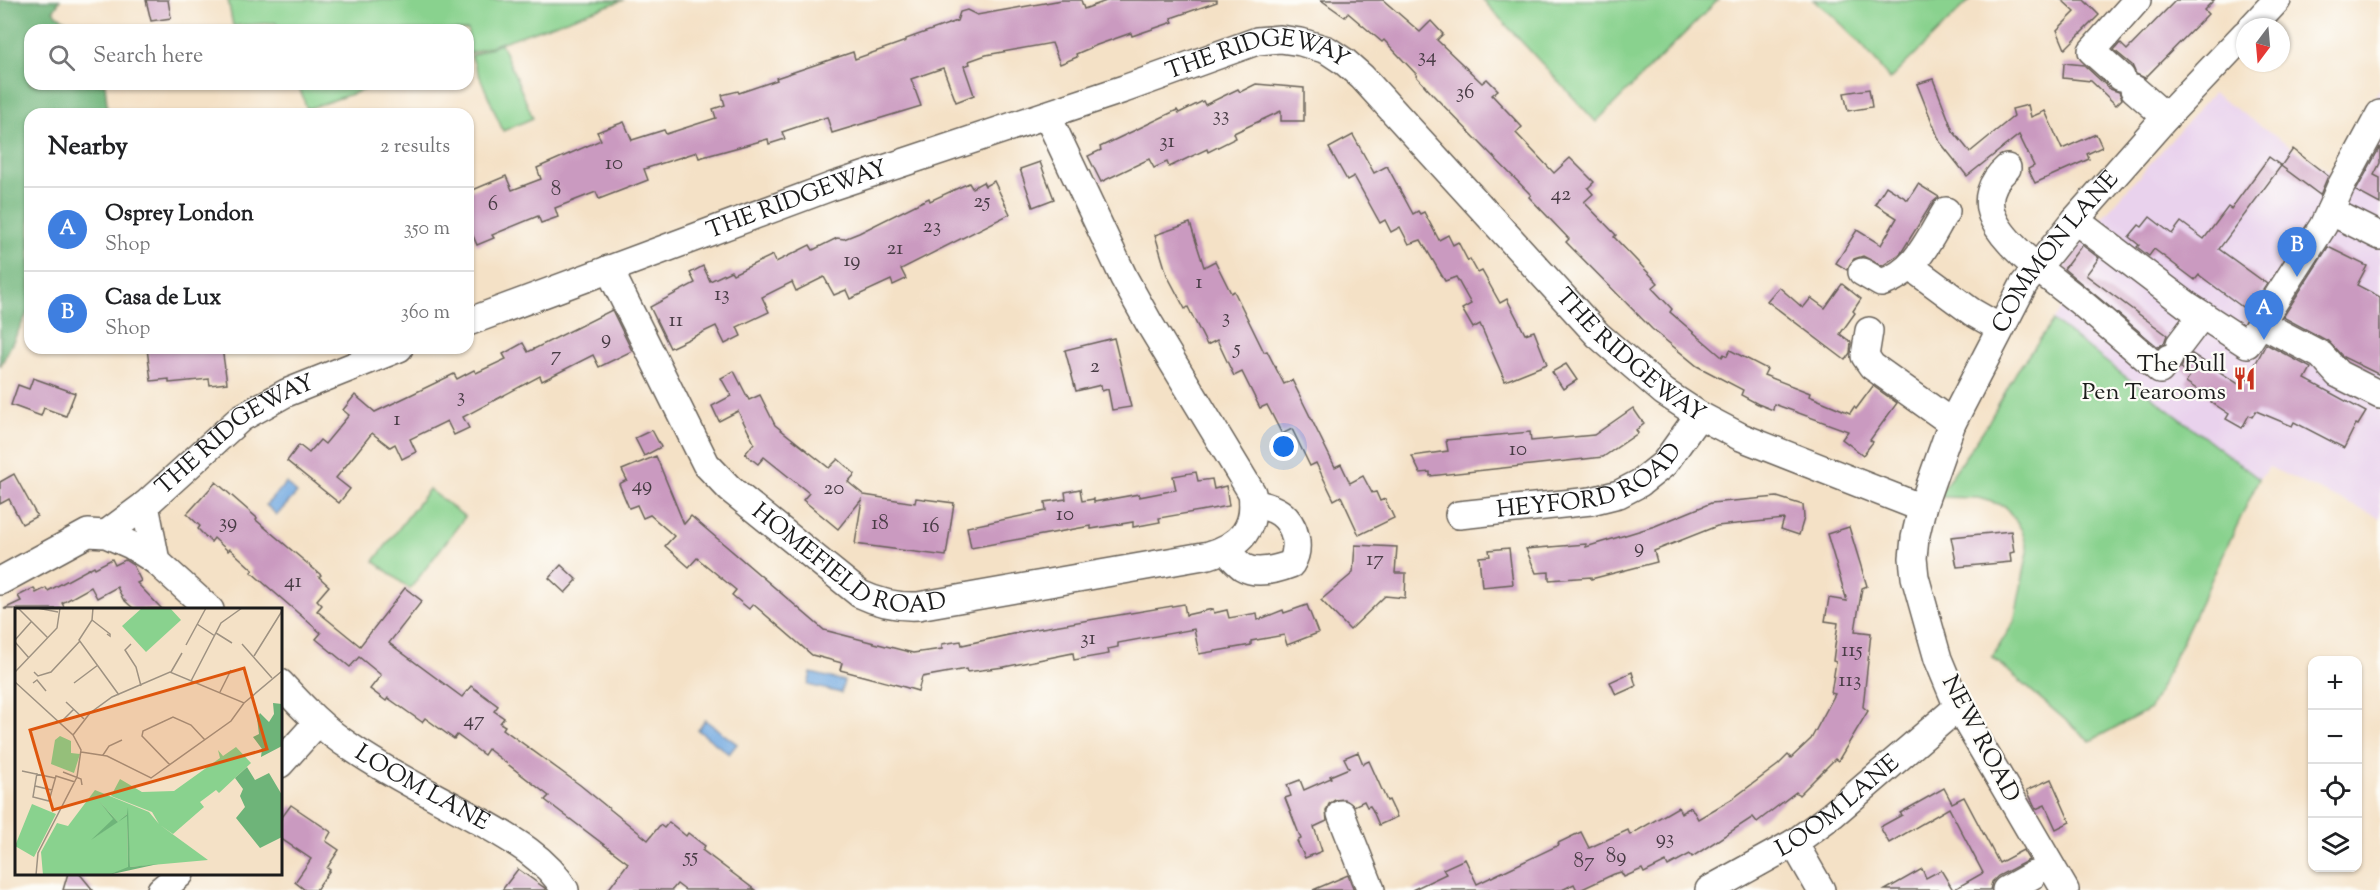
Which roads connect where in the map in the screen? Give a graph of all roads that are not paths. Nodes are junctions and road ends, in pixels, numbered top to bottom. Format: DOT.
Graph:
graph roads {
  1 [pos="2137,0"];
  2 [pos="2277,0"];
  3 [pos="2260,18"];
  4 [pos="2236,43"];
  5 [pos="2380,114"];
  6 [pos="1047,115"];
  7 [pos="2166,117"];
  8 [pos="2007,168"];
  9 [pos="2330,210"];
  10 [pos="1946,211"];
  11 [pos="2074,220"];
  12 [pos="2380,236"];
  13 [pos="2036,266"];
  14 [pos="1911,267"];
  15 [pos="609,269"];
  16 [pos="1862,273"];
  17 [pos="2202,315"];
  18 [pos="474,320"];
  19 [pos="2260,323"];
  20 [pos="2000,328"];
  21 [pos="1869,331"];
  22 [pos="384,354"];
  23 [pos="2380,395"];
  24 [pos="1699,415"];
  25 [pos="1952,423"];
  26 [pos="1253,503"];
  27 [pos="145,505"];
  28 [pos="1922,508"];
  29 [pos="1459,515"];
  30 [pos="106,534"];
  31 [pos="1225,550"];
  32 [pos="156,561"];
  33 [pos="0,581"];
  34 [pos="209,608"];
  35 [pos="282,685"];
  36 [pos="1958,707"];
  37 [pos="316,723"];
  38 [pos="282,762"];
  39 [pos="1341,814"];
  40 [pos="1794,843"];
  41 [pos="178,875"];
  42 [pos="2033,875"];
  43 [pos="161,890"];
  44 [pos="565,890"];
  45 [pos="1371,890"];
  46 [pos="1709,890"];
  47 [pos="1821,890"];
  48 [pos="2006,890"];
  49 [pos="2065,890"];
  1 -- 7 [label="street"];
  2 -- 3 [label="street"];
  4 -- 7 [label="street, COMMON LANE"];
  5 -- 9 [label="street"];
  6 -- 15 [label="street, THE RIDGEWAY"];
  6 -- 24 [label="street, THE RIDGEWAY"];
  6 -- 26 [label="street"];
  7 -- 11 [label="street, COMMON LANE"];
  8 -- 13 [label="street"];
  9 -- 12 [label="street"];
  9 -- 19 [label="street"];
  10 -- 14 [label="street"];
  11 -- 13 [label="street, COMMON LANE"];
  11 -- 17 [label="street"];
  13 -- 17 [label="street"];
  13 -- 20 [label="street, COMMON LANE"];
  14 -- 16 [label="street"];
  14 -- 20 [label="street"];
  15 -- 18 [label="street, THE RIDGEWAY"];
  15 -- 31 [label="street, HOMEFIELD ROAD"];
  17 -- 19 [label="street"];
  19 -- 23 [label="street"];
  20 -- 25 [label="street, COMMON LANE"];
  21 -- 25 [label="street"];
  22 -- 27 [label="street, THE RIDGEWAY"];
  24 -- 28 [label="street, THE RIDGEWAY"];
  24 -- 29 [label="street, HEYFORD ROAD"];
  25 -- 28 [label="street, COMMON LANE"];
  26 -- 31 [label="street, HOMEFIELD ROAD"];
  26 -- 31 [label="street"];
  27 -- 30 [label="street, THE RIDGEWAY"];
  27 -- 32 [label="street, THE RIDGEWAY"];
  28 -- 36 [label="street, NEW ROAD"];
  30 -- 32 [label="street"];
  30 -- 33 [label="street"];
  32 -- 34 [label="street"];
  35 -- 37 [label="street, LOOM LANE"];
  36 -- 40 [label="street, LOOM LANE"];
  36 -- 49 [label="street, NEW ROAD"];
  37 -- 38 [label="street"];
  37 -- 44 [label="street, LOOM LANE"];
  39 -- 45 [label="street"];
  40 -- 46 [label="street, LOOM LANE"];
  40 -- 47 [label="street"];
  41 -- 43 [label="street"];
  42 -- 48 [label="street"];
}
